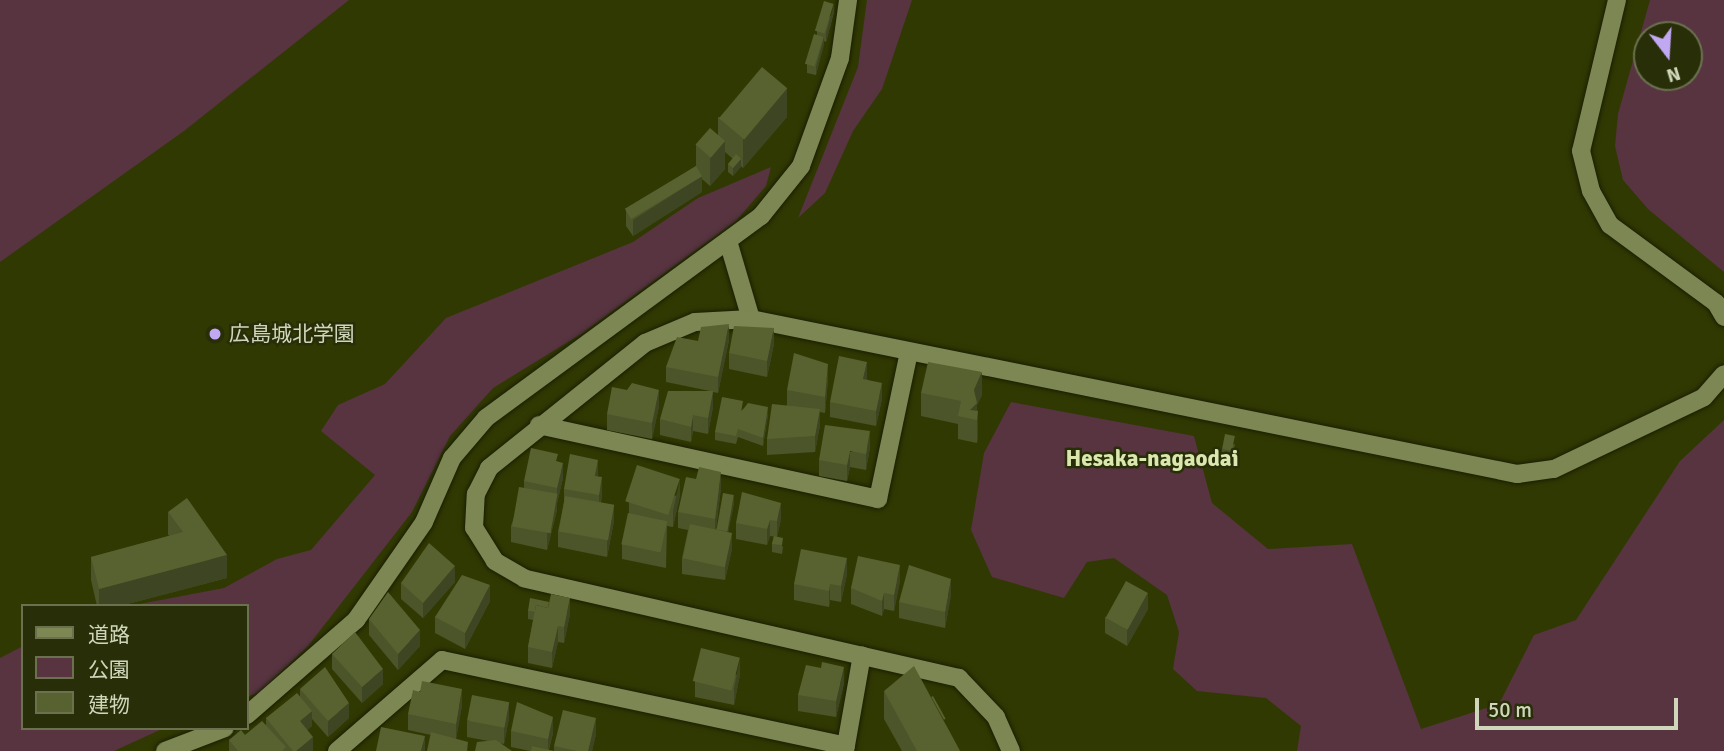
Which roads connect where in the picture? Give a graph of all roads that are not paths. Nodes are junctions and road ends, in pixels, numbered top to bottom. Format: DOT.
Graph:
graph roads {
  1 [pos="848,0"];
  2 [pos="1618,0"];
  3 [pos="728,241"];
  4 [pos="1724,317"];
  5 [pos="751,318"];
  6 [pos="909,352"];
  7 [pos="1724,374"];
  8 [pos="539,425"];
  9 [pos="862,655"];
  10 [pos="248,714"];
  11 [pos="220,730"];
  12 [pos="846,748"];
  13 [pos="165,751"];
  14 [pos="337,751"];
  15 [pos="1011,751"];
  1 -- 3 [label="street"];
  2 -- 4 [label="street"];
  3 -- 5 [label="street"];
  3 -- 10 [label="street"];
  5 -- 6 [label="street"];
  5 -- 8 [label="street"];
  6 -- 7 [label="street"];
  6 -- 8 [label="street"];
  8 -- 9 [label="street"];
  9 -- 12 [label="street"];
  9 -- 15 [label="street"];
  11 -- 13 [label="street"];
  12 -- 14 [label="street"];
}
